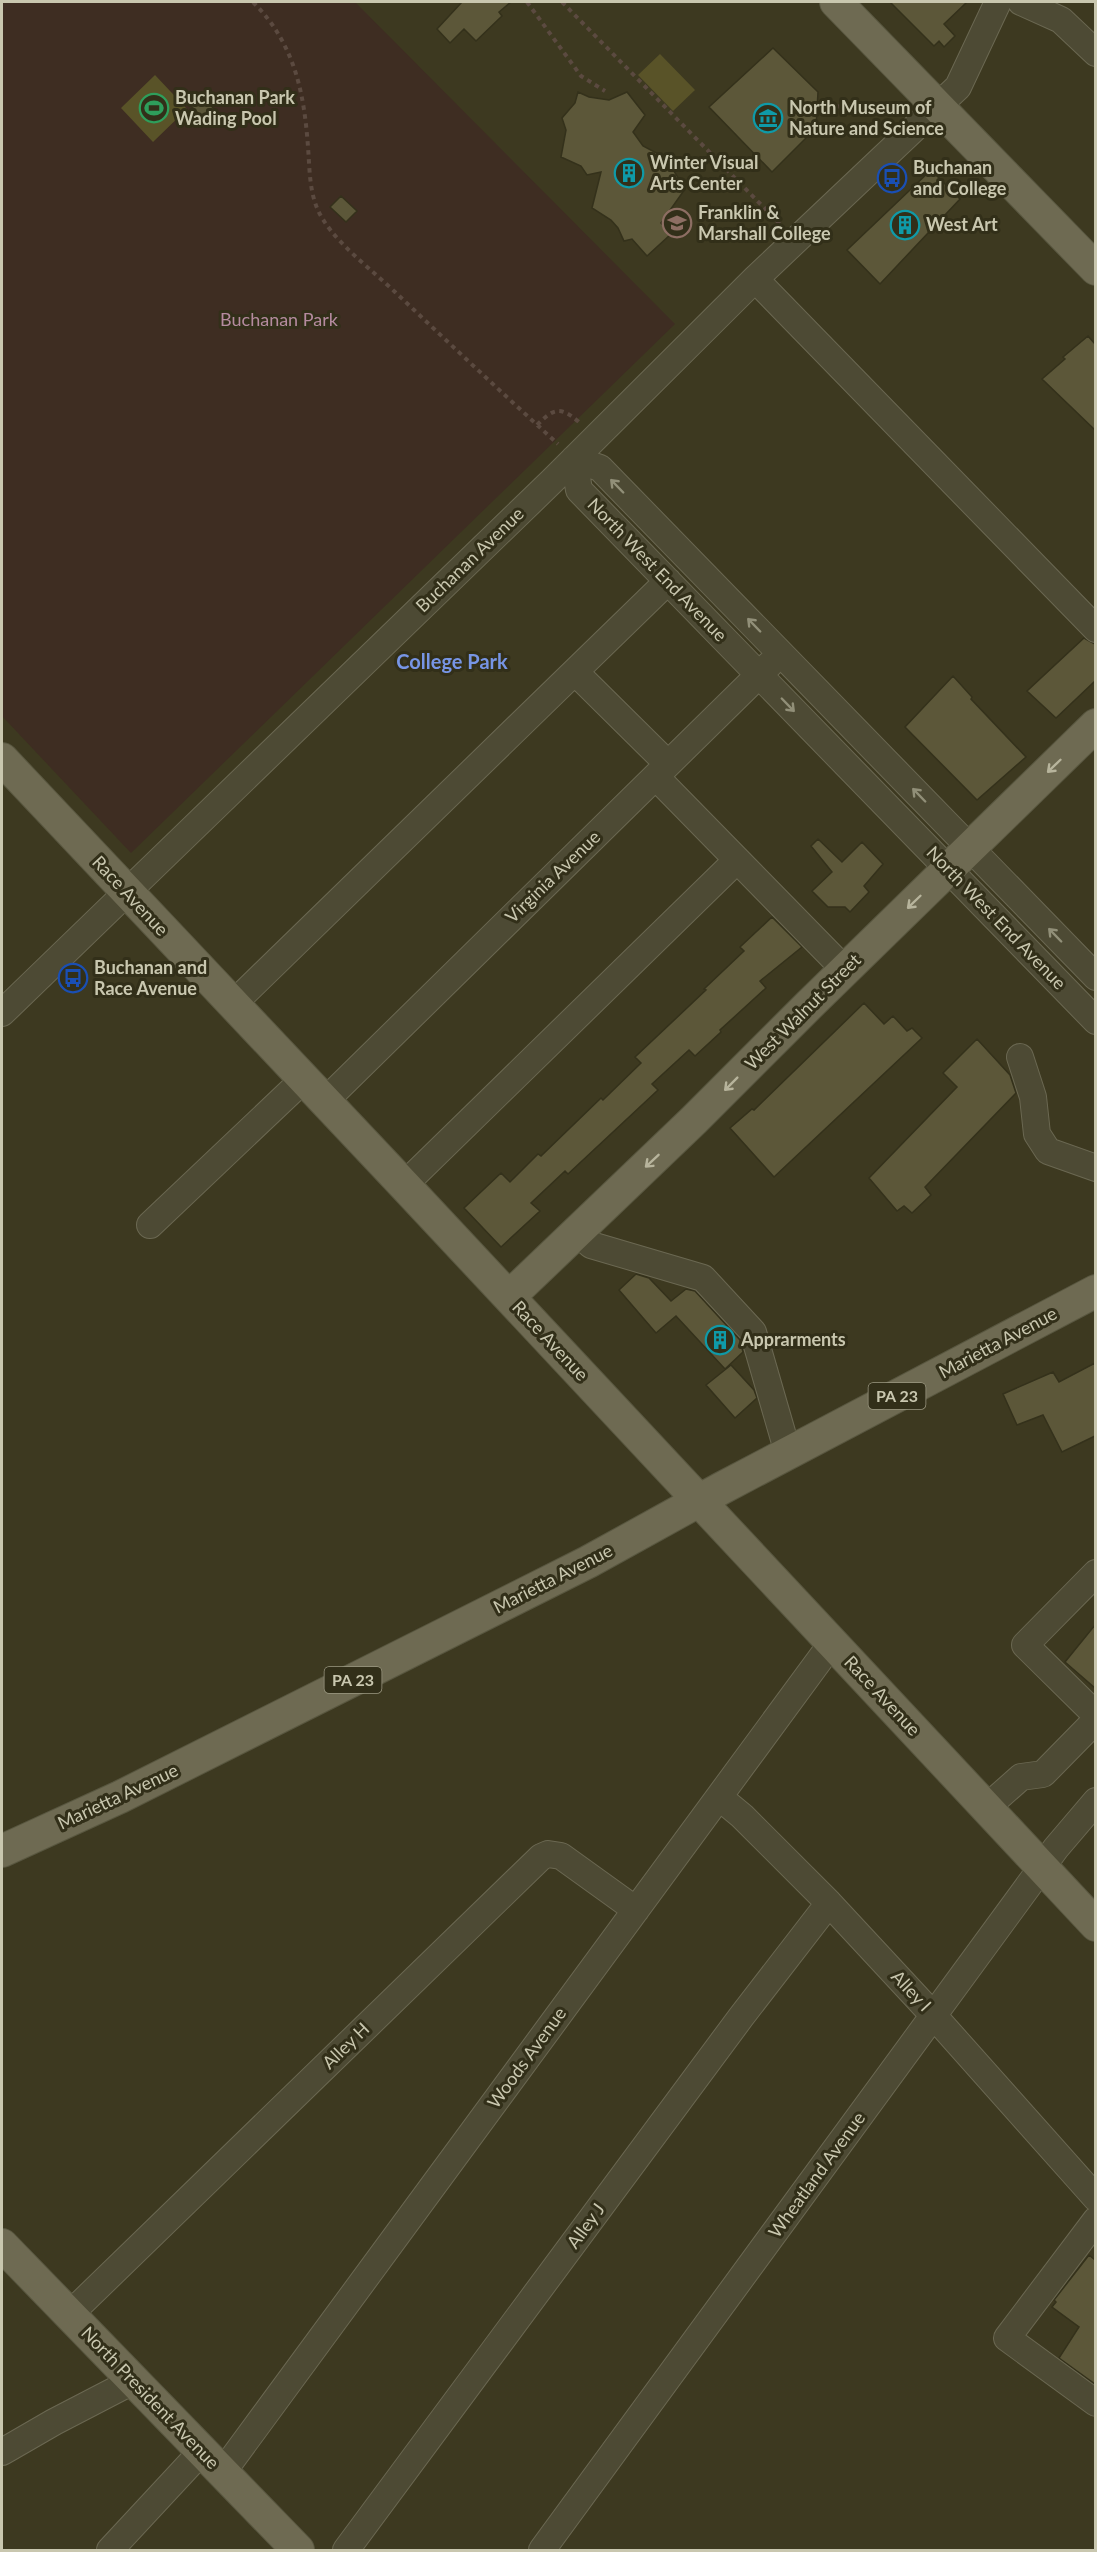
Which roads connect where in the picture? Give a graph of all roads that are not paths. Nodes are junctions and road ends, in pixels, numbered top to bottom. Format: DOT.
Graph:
graph roads {
  1 [pos="836,2"];
  2 [pos="998,2"];
  3 [pos="1021,2"];
  4 [pos="1095,53"];
  5 [pos="937,105"];
  6 [pos="1095,268"];
  7 [pos="755,279"];
  8 [pos="574,459"];
  9 [pos="668,581"];
  10 [pos="1095,629"];
  11 [pos="781,654"];
  12 [pos="575,672"];
  13 [pos="759,675"];
  14 [pos="1095,725"];
  15 [pos="2,759"];
  16 [pos="662,771"];
  17 [pos="970,848"];
  18 [pos="737,860"];
  19 [pos="948,869"];
  20 [pos="126,892"];
  21 [pos="845,970"];
  22 [pos="1095,977"];
  23 [pos="233,1004"];
  24 [pos="2,1013"];
  25 [pos="1095,1021"];
  26 [pos="1020,1057"];
  27 [pos="314,1090"];
  28 [pos="1095,1168"];
  29 [pos="404,1185"];
  30 [pos="150,1225"];
  31 [pos="576,1232"];
  32 [pos="1095,1291"];
  33 [pos="509,1297"];
  34 [pos="788,1454"];
  35 [pos="700,1501"];
  36 [pos="1095,1573"];
  37 [pos="832,1643"];
  38 [pos="1095,1715"];
  39 [pos="1095,1720"];
  40 [pos="719,1797"];
  41 [pos="1095,1801"];
  42 [pos="986,1808"];
  43 [pos="2,1851"];
  44 [pos="1041,1868"];
  45 [pos="829,1903"];
  46 [pos="636,1910"];
  47 [pos="1095,1925"];
  48 [pos="934,2016"];
  49 [pos="1095,2196"];
  50 [pos="1095,2220"];
  51 [pos="2,2245"];
  52 [pos="69,2315"];
  53 [pos="133,2381"];
  54 [pos="1095,2403"];
  55 [pos="2,2452"];
  56 [pos="212,2462"];
  57 [pos="110,2550"];
  58 [pos="298,2550"];
  59 [pos="346,2550"];
  60 [pos="542,2550"];
  1 -- 5 [label="main road"];
  2 -- 5 [label="street, Buchanan Avenue"];
  3 -- 4 [label="street"];
  5 -- 6 [label="main road"];
  5 -- 7 [label="street, Buchanan Avenue"];
  7 -- 8 [label="street, Buchanan Avenue"];
  7 -- 10 [label="street"];
  8 -- 9 [label="street, North West End Avenue"];
  11 -- 8 [label="street, North West End Avenue, one-way"];
  8 -- 20 [label="street, Buchanan Avenue"];
  9 -- 12 [label="street"];
  9 -- 13 [label="street, North West End Avenue"];
  11 -- 13 [label="street, Virginia Avenue"];
  17 -- 11 [label="street, North West End Avenue, one-way"];
  12 -- 16 [label="street"];
  12 -- 23 [label="street"];
  13 -- 16 [label="street, Virginia Avenue"];
  13 -- 19 [label="street, North West End Avenue, one-way"];
  14 -- 17 [label="main road, West Walnut Street, one-way"];
  15 -- 20 [label="main road, Race Avenue"];
  16 -- 18 [label="street"];
  16 -- 27 [label="street, Virginia Avenue"];
  17 -- 19 [label="main road, West Walnut Street"];
  22 -- 17 [label="street, North West End Avenue, one-way"];
  18 -- 21 [label="street"];
  18 -- 29 [label="street"];
  19 -- 21 [label="main road, West Walnut Street, one-way"];
  19 -- 25 [label="street, North West End Avenue"];
  20 -- 23 [label="main road, Race Avenue"];
  20 -- 24 [label="street, Buchanan Avenue"];
  21 -- 31 [label="main road, West Walnut Street, one-way"];
  23 -- 27 [label="main road, Race Avenue"];
  26 -- 28 [label="street"];
  27 -- 29 [label="main road, Race Avenue"];
  27 -- 30 [label="street, Virginia Avenue"];
  29 -- 33 [label="main road, Race Avenue"];
  31 -- 33 [label="main road, West Walnut Street"];
  31 -- 34 [label="street"];
  32 -- 34 [label="main road, Marietta Avenue / PA 23"];
  33 -- 35 [label="main road, Race Avenue"];
  34 -- 35 [label="main road, Marietta Avenue / PA 23"];
  35 -- 37 [label="main road, Race Avenue"];
  35 -- 43 [label="main road, Marietta Avenue / PA 23"];
  36 -- 38 [label="street"];
  37 -- 40 [label="street, Woods Avenue"];
  37 -- 42 [label="main road, Race Avenue"];
  39 -- 42 [label="street"];
  40 -- 45 [label="street, Alley I"];
  40 -- 46 [label="street, Woods Avenue"];
  41 -- 44 [label="street, Wheatland Avenue"];
  42 -- 44 [label="main road, Race Avenue"];
  44 -- 47 [label="main road, Race Avenue"];
  44 -- 48 [label="street, Wheatland Avenue"];
  45 -- 48 [label="street, Alley I"];
  45 -- 59 [label="street, Alley J"];
  46 -- 52 [label="street, Alley H"];
  46 -- 56 [label="street, Woods Avenue"];
  48 -- 49 [label="street, Alley I"];
  48 -- 60 [label="street, Wheatland Avenue"];
  50 -- 54 [label="street"];
  51 -- 52 [label="main road, North President Avenue"];
  52 -- 53 [label="main road, North President Avenue"];
  53 -- 55 [label="street"];
  53 -- 56 [label="main road, North President Avenue"];
  56 -- 57 [label="street, Woods Avenue"];
  56 -- 58 [label="main road, North President Avenue"];
}
